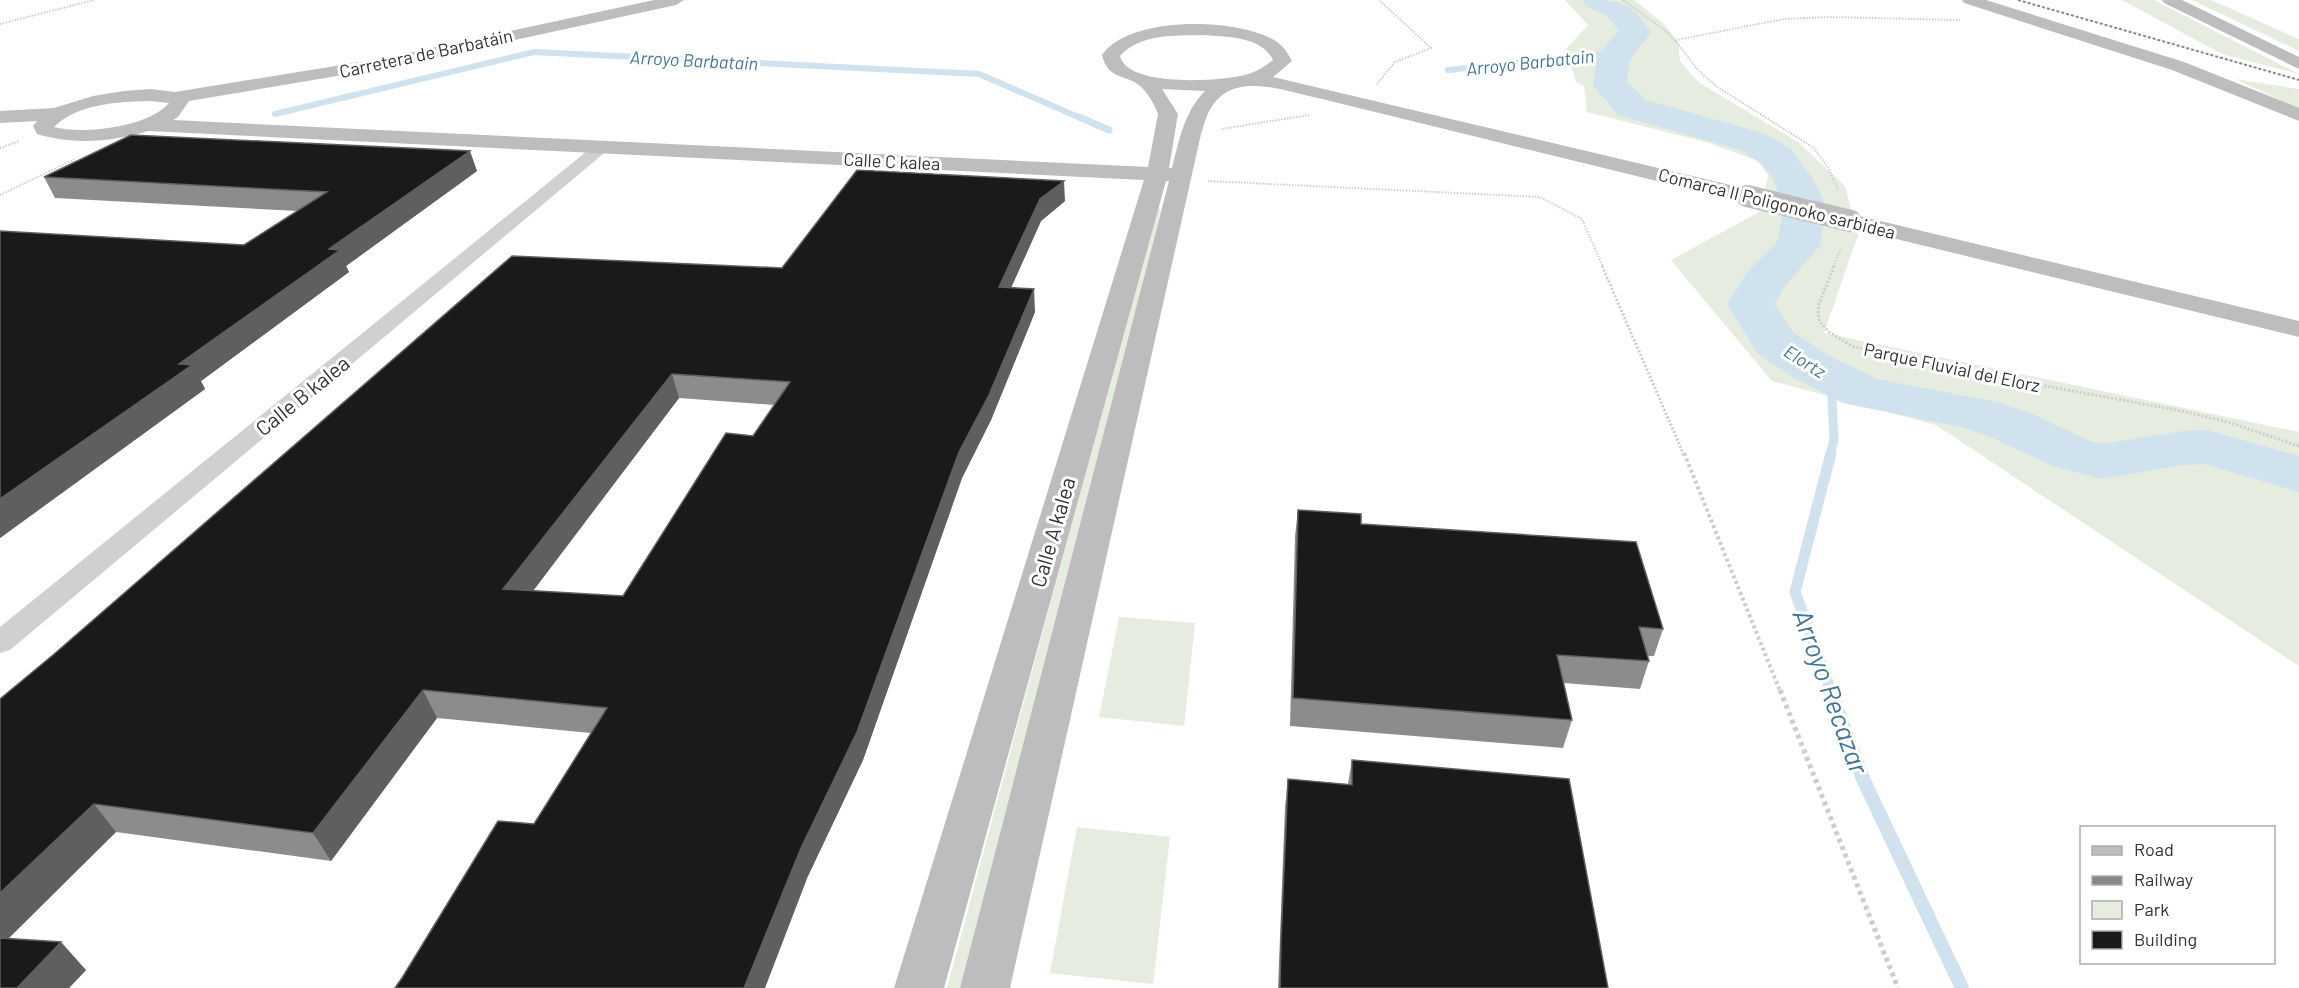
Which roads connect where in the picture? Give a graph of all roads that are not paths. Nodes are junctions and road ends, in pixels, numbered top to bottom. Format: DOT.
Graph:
graph roads {
  1 [pos="676,0"];
  2 [pos="1970,0"];
  3 [pos="2170,0"];
  4 [pos="1283,61"];
  5 [pos="2299,64"];
  6 [pos="1255,79"];
  7 [pos="1145,80"];
  8 [pos="1222,85"];
  9 [pos="175,99"];
  10 [pos="57,114"];
  11 [pos="2299,115"];
  12 [pos="0,117"];
  13 [pos="147,125"];
  14 [pos="603,146"];
  15 [pos="1169,174"];
  16 [pos="1748,189"];
  17 [pos="1847,206"];
  18 [pos="2299,310"];
  19 [pos="2299,329"];
  20 [pos="0,643"];
  21 [pos="919,988"];
  22 [pos="985,988"];
  1 -- 9 [label="street, Carretera de Barbatáin"];
  2 -- 11 [label="street"];
  3 -- 5 [label="street"];
  4 -- 6 [label="street"];
  4 -- 7 [label="street, Comarca II Poligonoko sarbidea"];
  4 -- 16 [label="street, Comarca II Poligonoko sarbidea"];
  6 -- 8 [label="street"];
  6 -- 16 [label="street, Comarca II Poligonoko sarbidea"];
  7 -- 8 [label="street"];
  7 -- 15 [label="street, Calle A kalea"];
  8 -- 15 [label="street, Calle A kalea"];
  9 -- 10 [label="street, Carretera de Barbatáin"];
  9 -- 13 [label="street"];
  10 -- 12 [label="street, Carretera de Barbatáin"];
  10 -- 13 [label="street"];
  13 -- 14 [label="street, Calle C kalea"];
  14 -- 15 [label="street, Calle C kalea"];
  14 -- 20 [label="street, Calle B kalea"];
  15 -- 21 [label="street, Calle A kalea"];
  15 -- 22 [label="street, Calle A kalea"];
  16 -- 17 [label="street, Comarca II Poligonoko sarbidea, bridge"];
  17 -- 18 [label="street, Comarca II Poligonoko sarbidea"];
  17 -- 19 [label="street, Comarca II Poligonoko sarbidea"];
}
